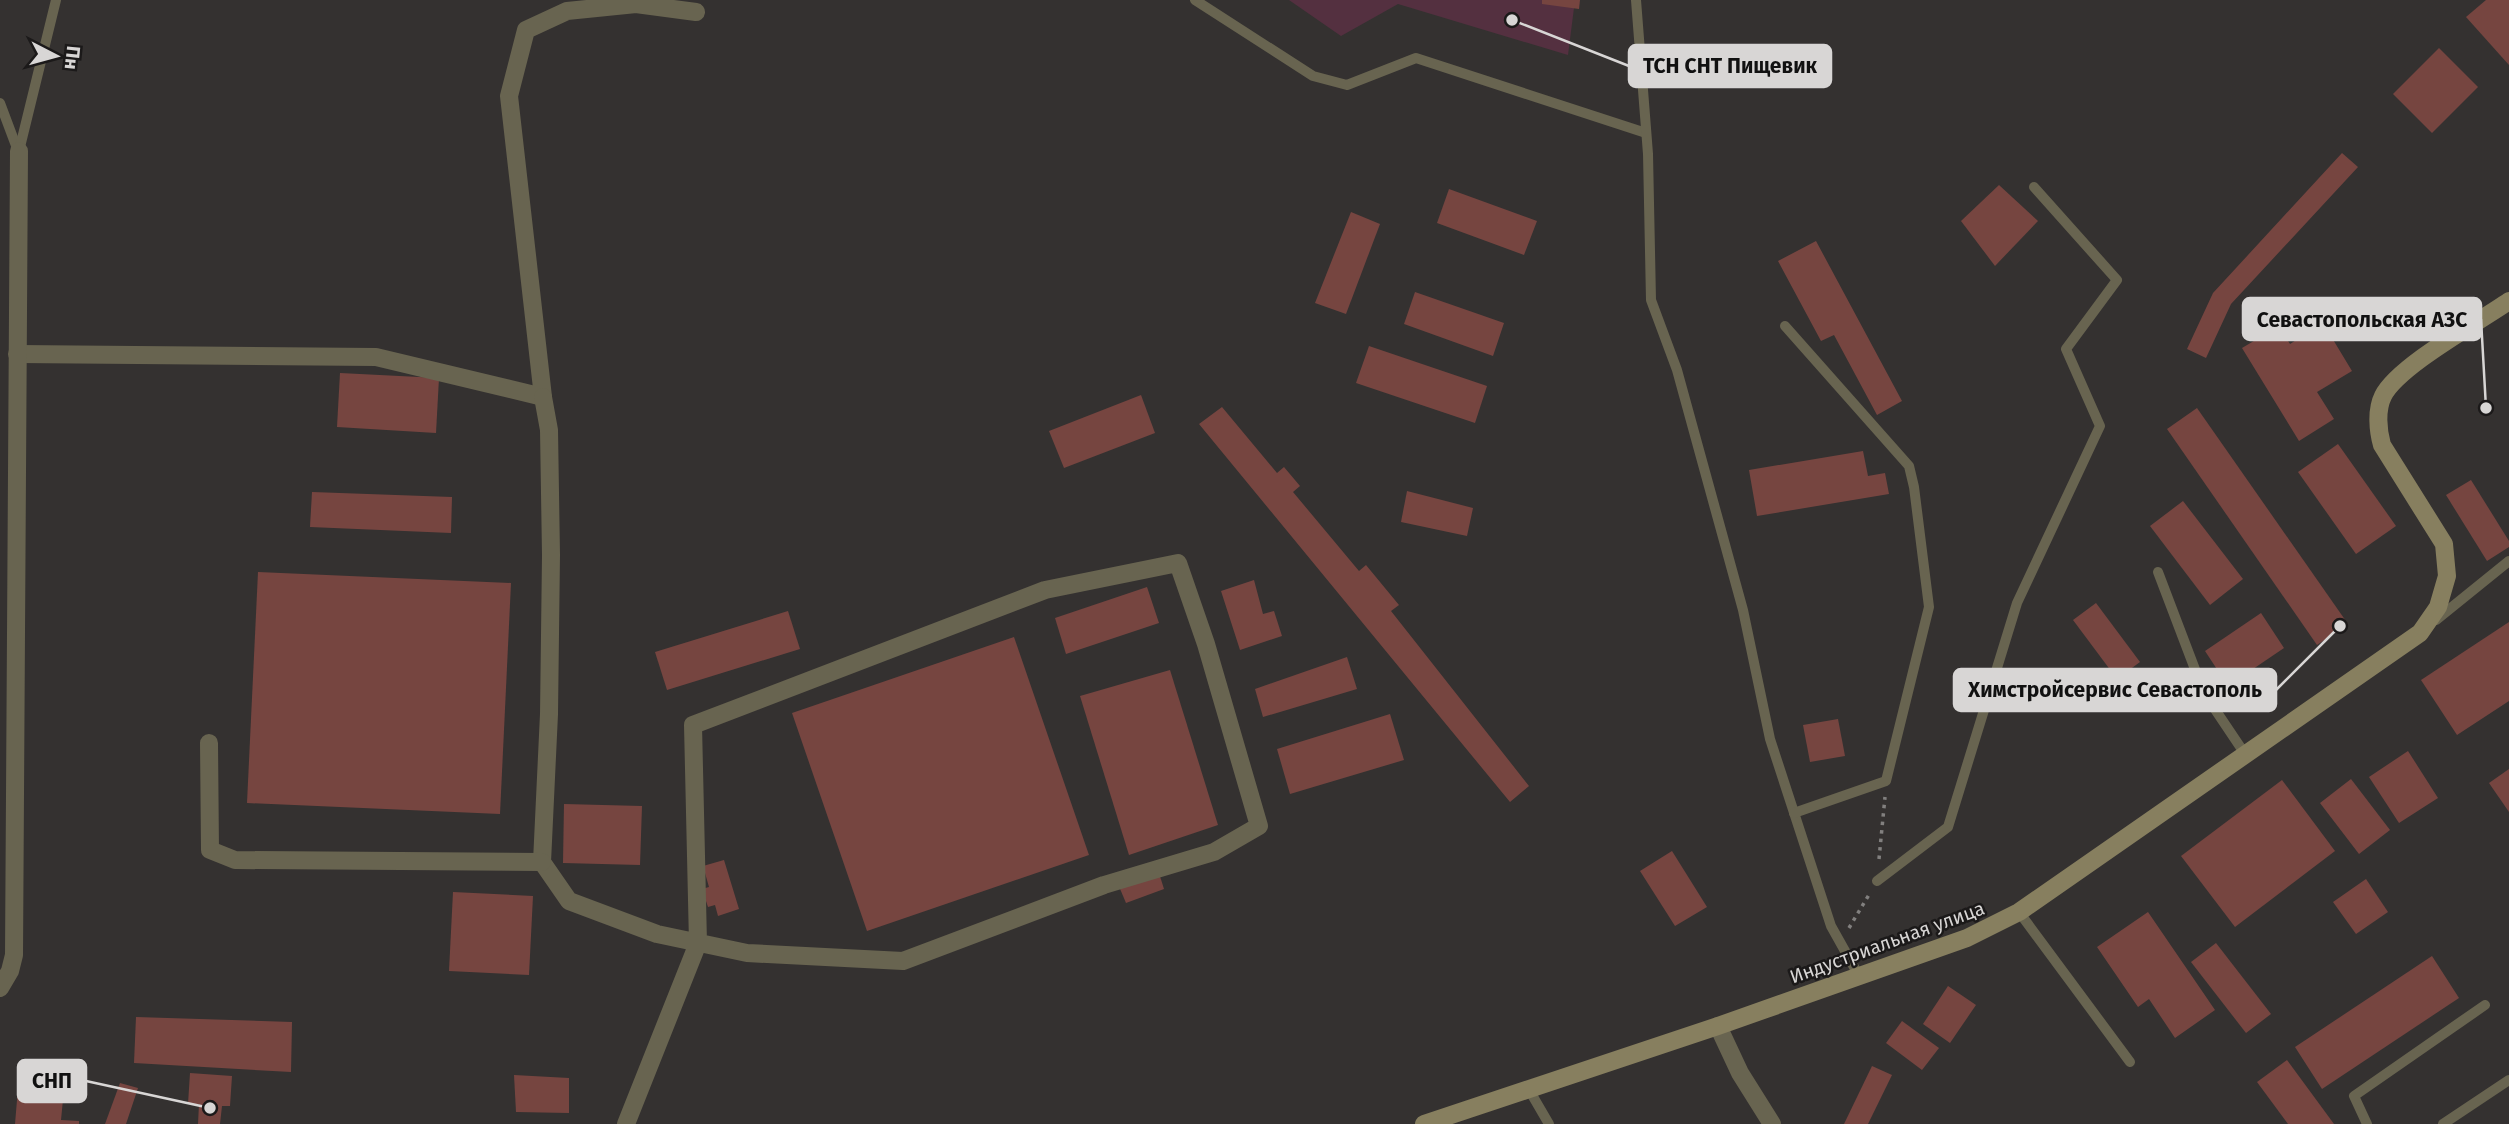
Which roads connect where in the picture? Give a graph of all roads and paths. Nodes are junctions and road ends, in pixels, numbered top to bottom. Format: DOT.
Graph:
graph roads {
  1 [pos="56,0"];
  2 [pos="1195,0"];
  3 [pos="1636,0"];
  4 [pos="696,12"];
  5 [pos="0,103"];
  6 [pos="1646,133"];
  7 [pos="19,151"];
  8 [pos="2034,187"];
  9 [pos="2509,301"];
  10 [pos="1785,326"];
  11 [pos="18,354"];
  12 [pos="543,397"];
  13 [pos="2509,561"];
  14 [pos="2158,572"];
  15 [pos="2420,633"];
  16 [pos="209,743"];
  17 [pos="2245,754"];
  18 [pos="1794,813"];
  19 [pos="542,862"];
  20 [pos="1877,881"];
  21 [pos="2018,912"];
  22 [pos="698,943"];
  23 [pos="1859,975"];
  24 [pos="0,988"];
  25 [pos="2485,1005"];
  26 [pos="1718,1026"];
  27 [pos="2130,1062"];
  28 [pos="2509,1080"];
  29 [pos="1528,1088"];
  30 [pos="626,1124"];
  31 [pos="1424,1124"];
  32 [pos="1549,1124"];
  33 [pos="1772,1124"];
  34 [pos="2367,1124"];
  35 [pos="2443,1124"];
  1 -- 7 [label="lane"];
  2 -- 6 [label="lane"];
  3 -- 6 [label="lane"];
  4 -- 12 [label="street"];
  5 -- 7 [label="lane"];
  6 -- 18 [label="lane"];
  7 -- 11 [label="street"];
  8 -- 20 [label="lane"];
  9 -- 15 [label="main road"];
  10 -- 18 [label="lane"];
  11 -- 12 [label="street"];
  11 -- 24 [label="street"];
  12 -- 19 [label="street"];
  13 -- 15 [label="lane"];
  14 -- 17 [label="lane"];
  15 -- 17 [label="main road, Индустриальная улица"];
  16 -- 19 [label="street"];
  17 -- 21 [label="main road, Индустриальная улица"];
  18 -- 23 [label="lane"];
  19 -- 22 [label="street"];
  21 -- 23 [label="main road, Индустриальная улица"];
  21 -- 27 [label="lane"];
  22 -- 22 [label="street"];
  22 -- 30 [label="street"];
  23 -- 26 [label="main road, Индустриальная улица"];
  25 -- 34 [label="lane"];
  26 -- 29 [label="main road, Индустриальная улица"];
  26 -- 33 [label="street"];
  28 -- 35 [label="lane"];
  29 -- 31 [label="main road, Индустриальная улица"];
  29 -- 32 [label="lane"];
}
